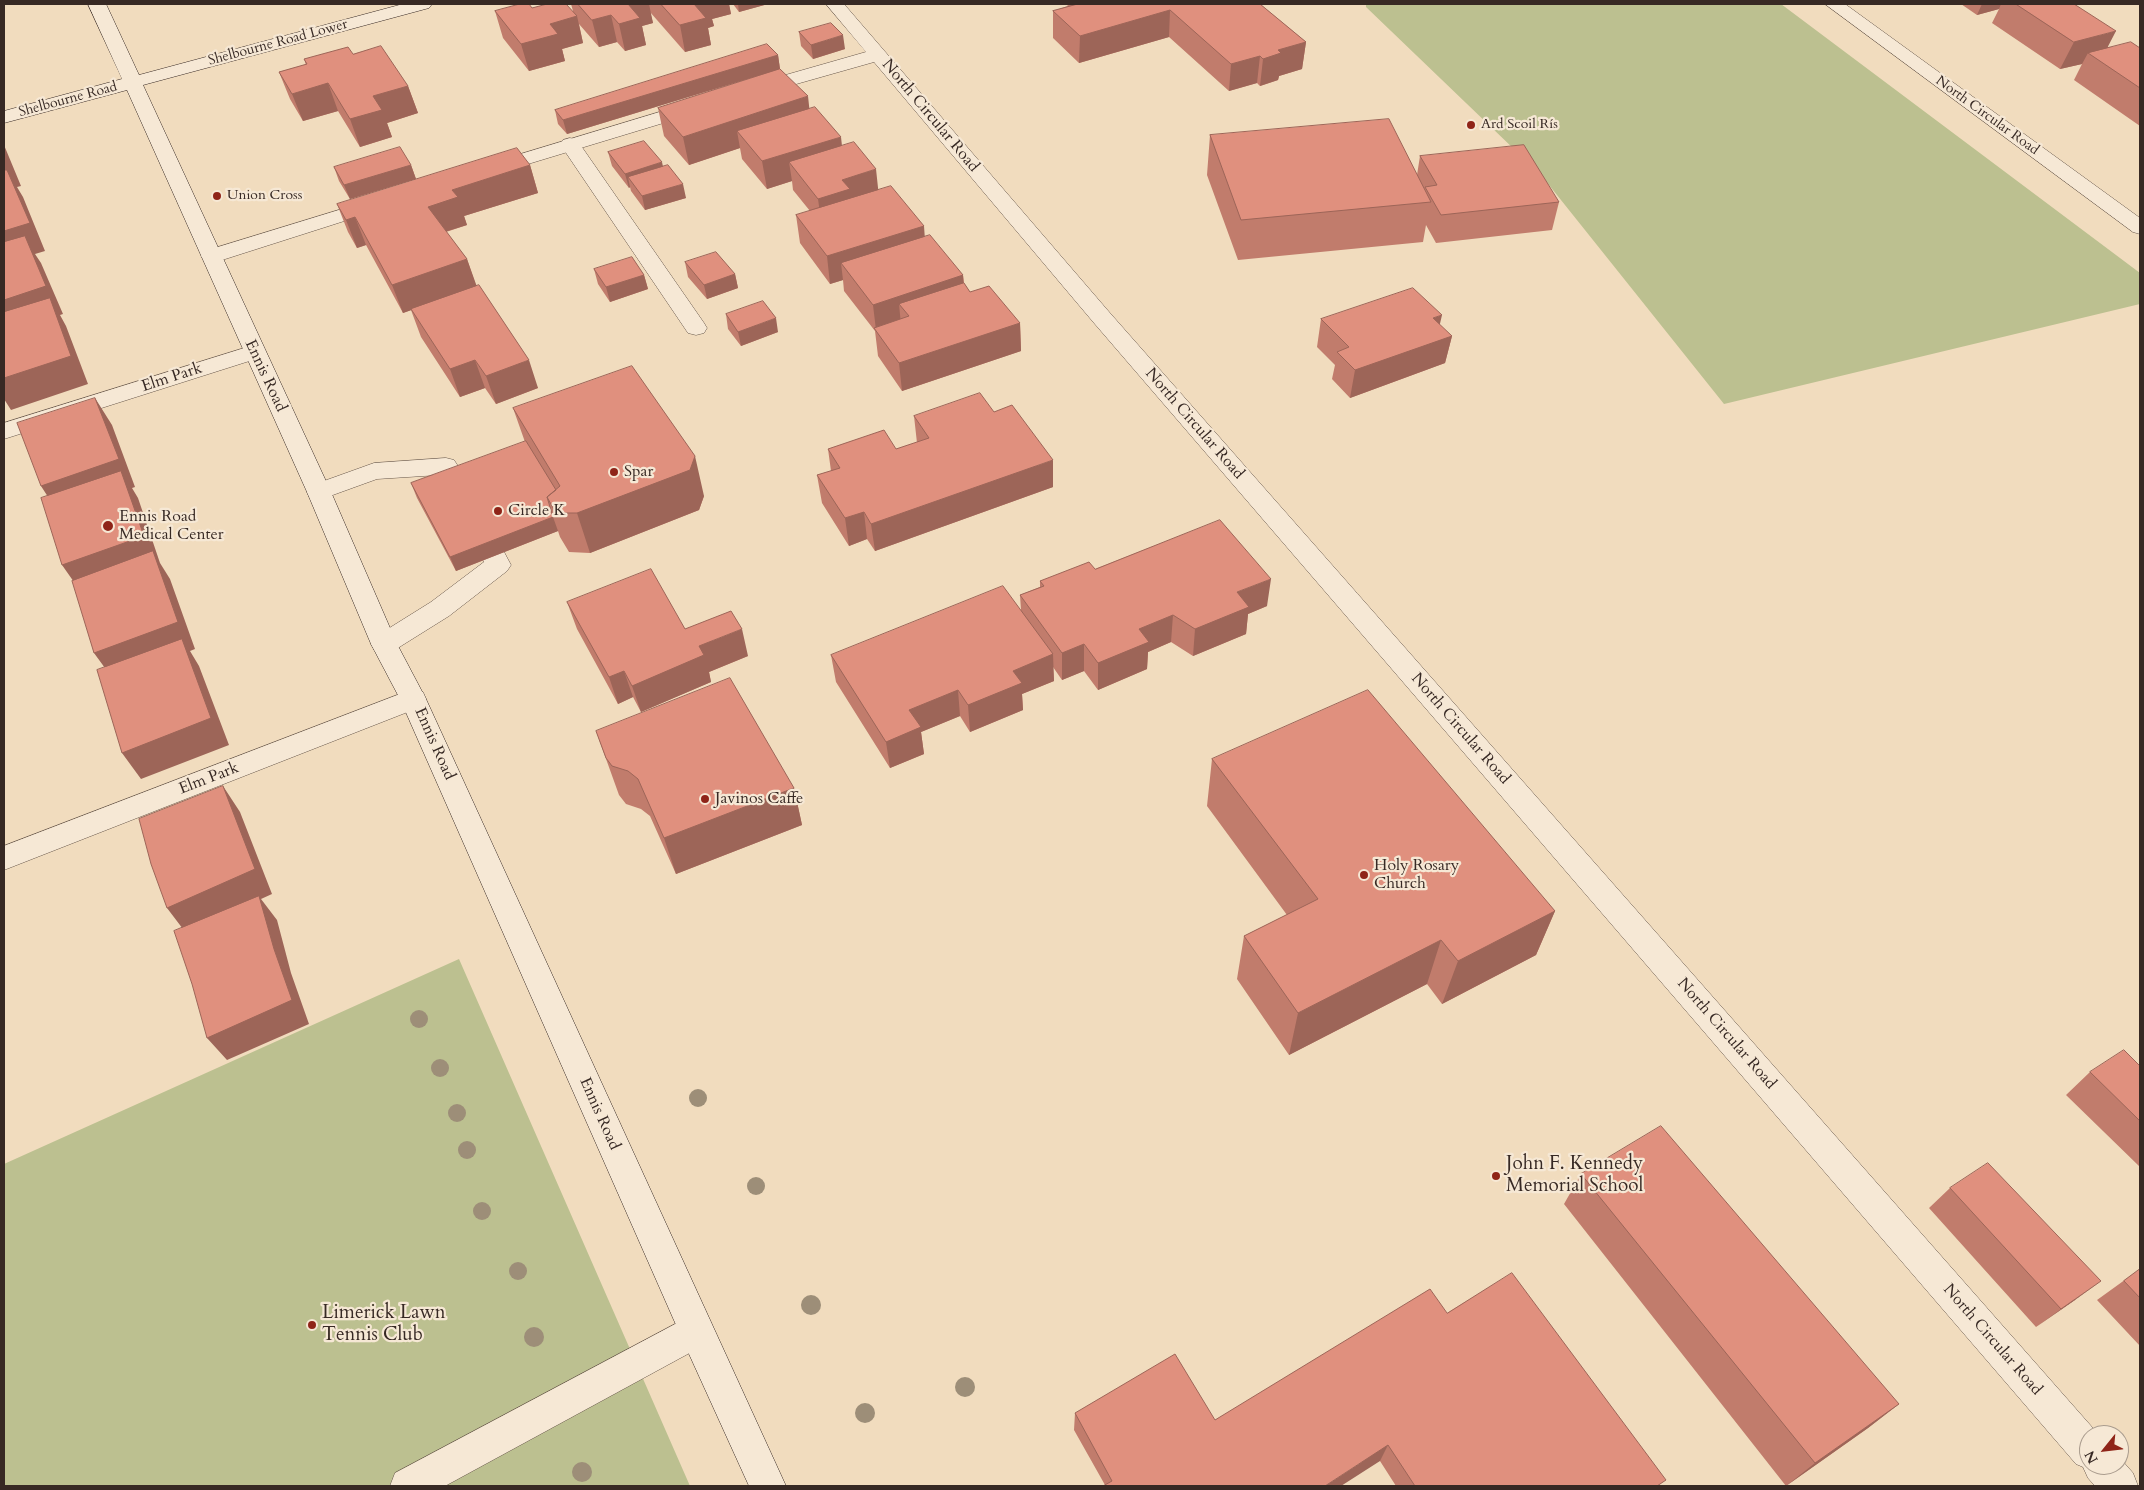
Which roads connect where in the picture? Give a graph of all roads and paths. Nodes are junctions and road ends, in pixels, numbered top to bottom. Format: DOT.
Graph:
graph roads {
  1 [pos="97,4"];
  2 [pos="422,4"];
  3 [pos="835,4"];
  4 [pos="1834,4"];
  5 [pos="878,54"];
  6 [pos="133,83"];
  7 [pos="734,96"];
  8 [pos="715,102"];
  9 [pos="4,116"];
  10 [pos="570,144"];
  11 [pos="471,175"];
  12 [pos="398,198"];
  13 [pos="2140,228"];
  14 [pos="212,256"];
  15 [pos="696,328"];
  16 [pos="254,352"];
  17 [pos="4,431"];
  18 [pos="457,483"];
  19 [pos="319,492"];
  20 [pos="494,556"];
  21 [pos="384,644"];
  22 [pos="413,699"];
  23 [pos="4,858"];
  24 [pos="696,1331"];
  25 [pos="2079,1440"];
  26 [pos="2110,1475"];
  27 [pos="408,1486"];
  28 [pos="768,1486"];
  29 [pos="2120,1486"];
  1 -- 6 [label="street, Ennis Road"];
  2 -- 6 [label="street, Shelbourne Road Lower"];
  3 -- 5 [label="street, North Circular Road"];
  4 -- 13 [label="street, North Circular Road"];
  5 -- 7 [label="street"];
  5 -- 25 [label="street, North Circular Road"];
  6 -- 9 [label="street, Shelbourne Road"];
  6 -- 14 [label="street, Ennis Road"];
  8 -- 10 [label="street"];
  10 -- 11 [label="street"];
  10 -- 15 [label="street"];
  12 -- 14 [label="street"];
  14 -- 16 [label="street, Ennis Road"];
  16 -- 17 [label="street, Elm Park"];
  16 -- 19 [label="street, Ennis Road"];
  18 -- 19 [label="street"];
  19 -- 21 [label="street, Ennis Road"];
  20 -- 21 [label="street"];
  21 -- 22 [label="street, Ennis Road"];
  22 -- 23 [label="street, Elm Park"];
  22 -- 24 [label="street, Ennis Road"];
  24 -- 27 [label="street"];
  24 -- 28 [label="street, Ennis Road"];
  26 -- 29 [label="street"];
}
